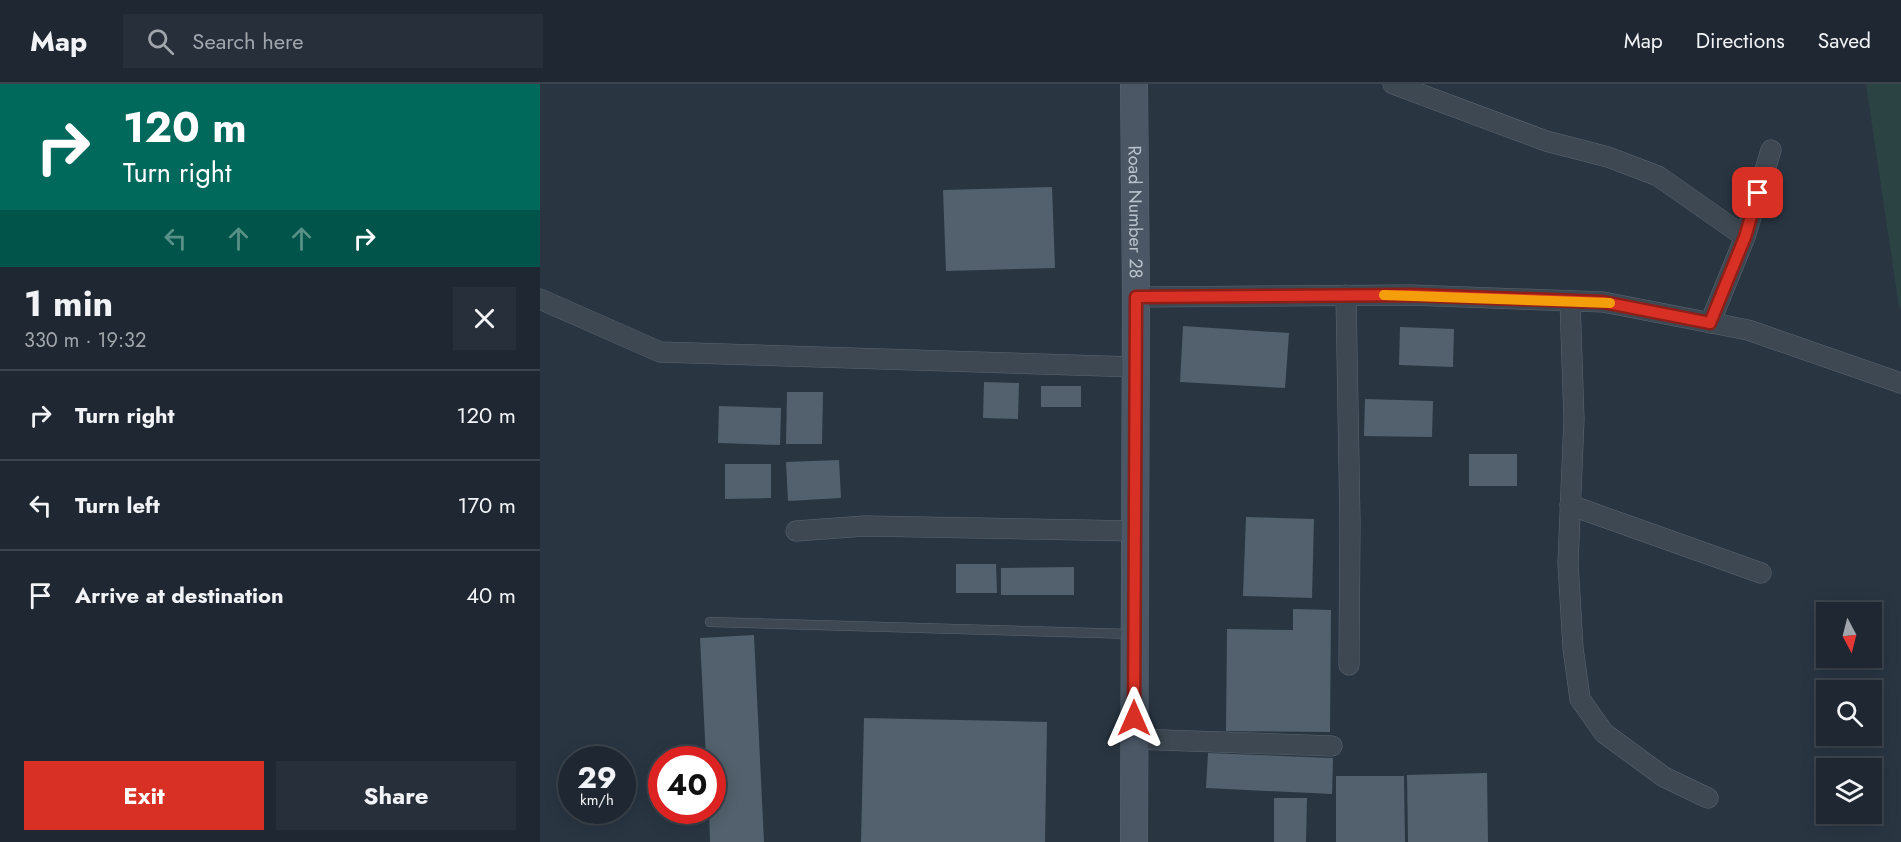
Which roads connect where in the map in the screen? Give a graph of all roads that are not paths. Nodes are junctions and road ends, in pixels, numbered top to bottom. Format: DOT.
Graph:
graph roads {
  1 [pos="1134,84"];
  2 [pos="1393,84"];
  3 [pos="1771,150"];
  4 [pos="1745,237"];
  5 [pos="1346,295"];
  6 [pos="1136,297"];
  7 [pos="540,299"];
  8 [pos="1570,301"];
  9 [pos="1710,323"];
  10 [pos="1136,367"];
  11 [pos="1901,383"];
  12 [pos="1570,505"];
  13 [pos="796,531"];
  14 [pos="1135,531"];
  15 [pos="1761,573"];
  16 [pos="710,622"];
  17 [pos="1135,634"];
  18 [pos="1349,664"];
  19 [pos="1134,739"];
  20 [pos="1332,746"];
  21 [pos="1708,798"];
  22 [pos="1134,842"];
  1 -- 6 [label="street, Road Number 28"];
  2 -- 4 [label="street"];
  3 -- 4 [label="street"];
  4 -- 9 [label="street"];
  5 -- 6 [label="street"];
  5 -- 8 [label="street"];
  5 -- 18 [label="street"];
  6 -- 10 [label="street, Road Number 28"];
  7 -- 10 [label="street"];
  8 -- 9 [label="street"];
  8 -- 12 [label="street"];
  9 -- 11 [label="street"];
  10 -- 14 [label="street, Road Number 28"];
  12 -- 15 [label="street"];
  12 -- 21 [label="street"];
  13 -- 14 [label="street"];
  14 -- 17 [label="street, Road Number 28"];
  16 -- 17 [label="lane"];
  17 -- 19 [label="street, Road Number 28"];
  19 -- 20 [label="street"];
  19 -- 22 [label="street, Road Number 28"];
}
